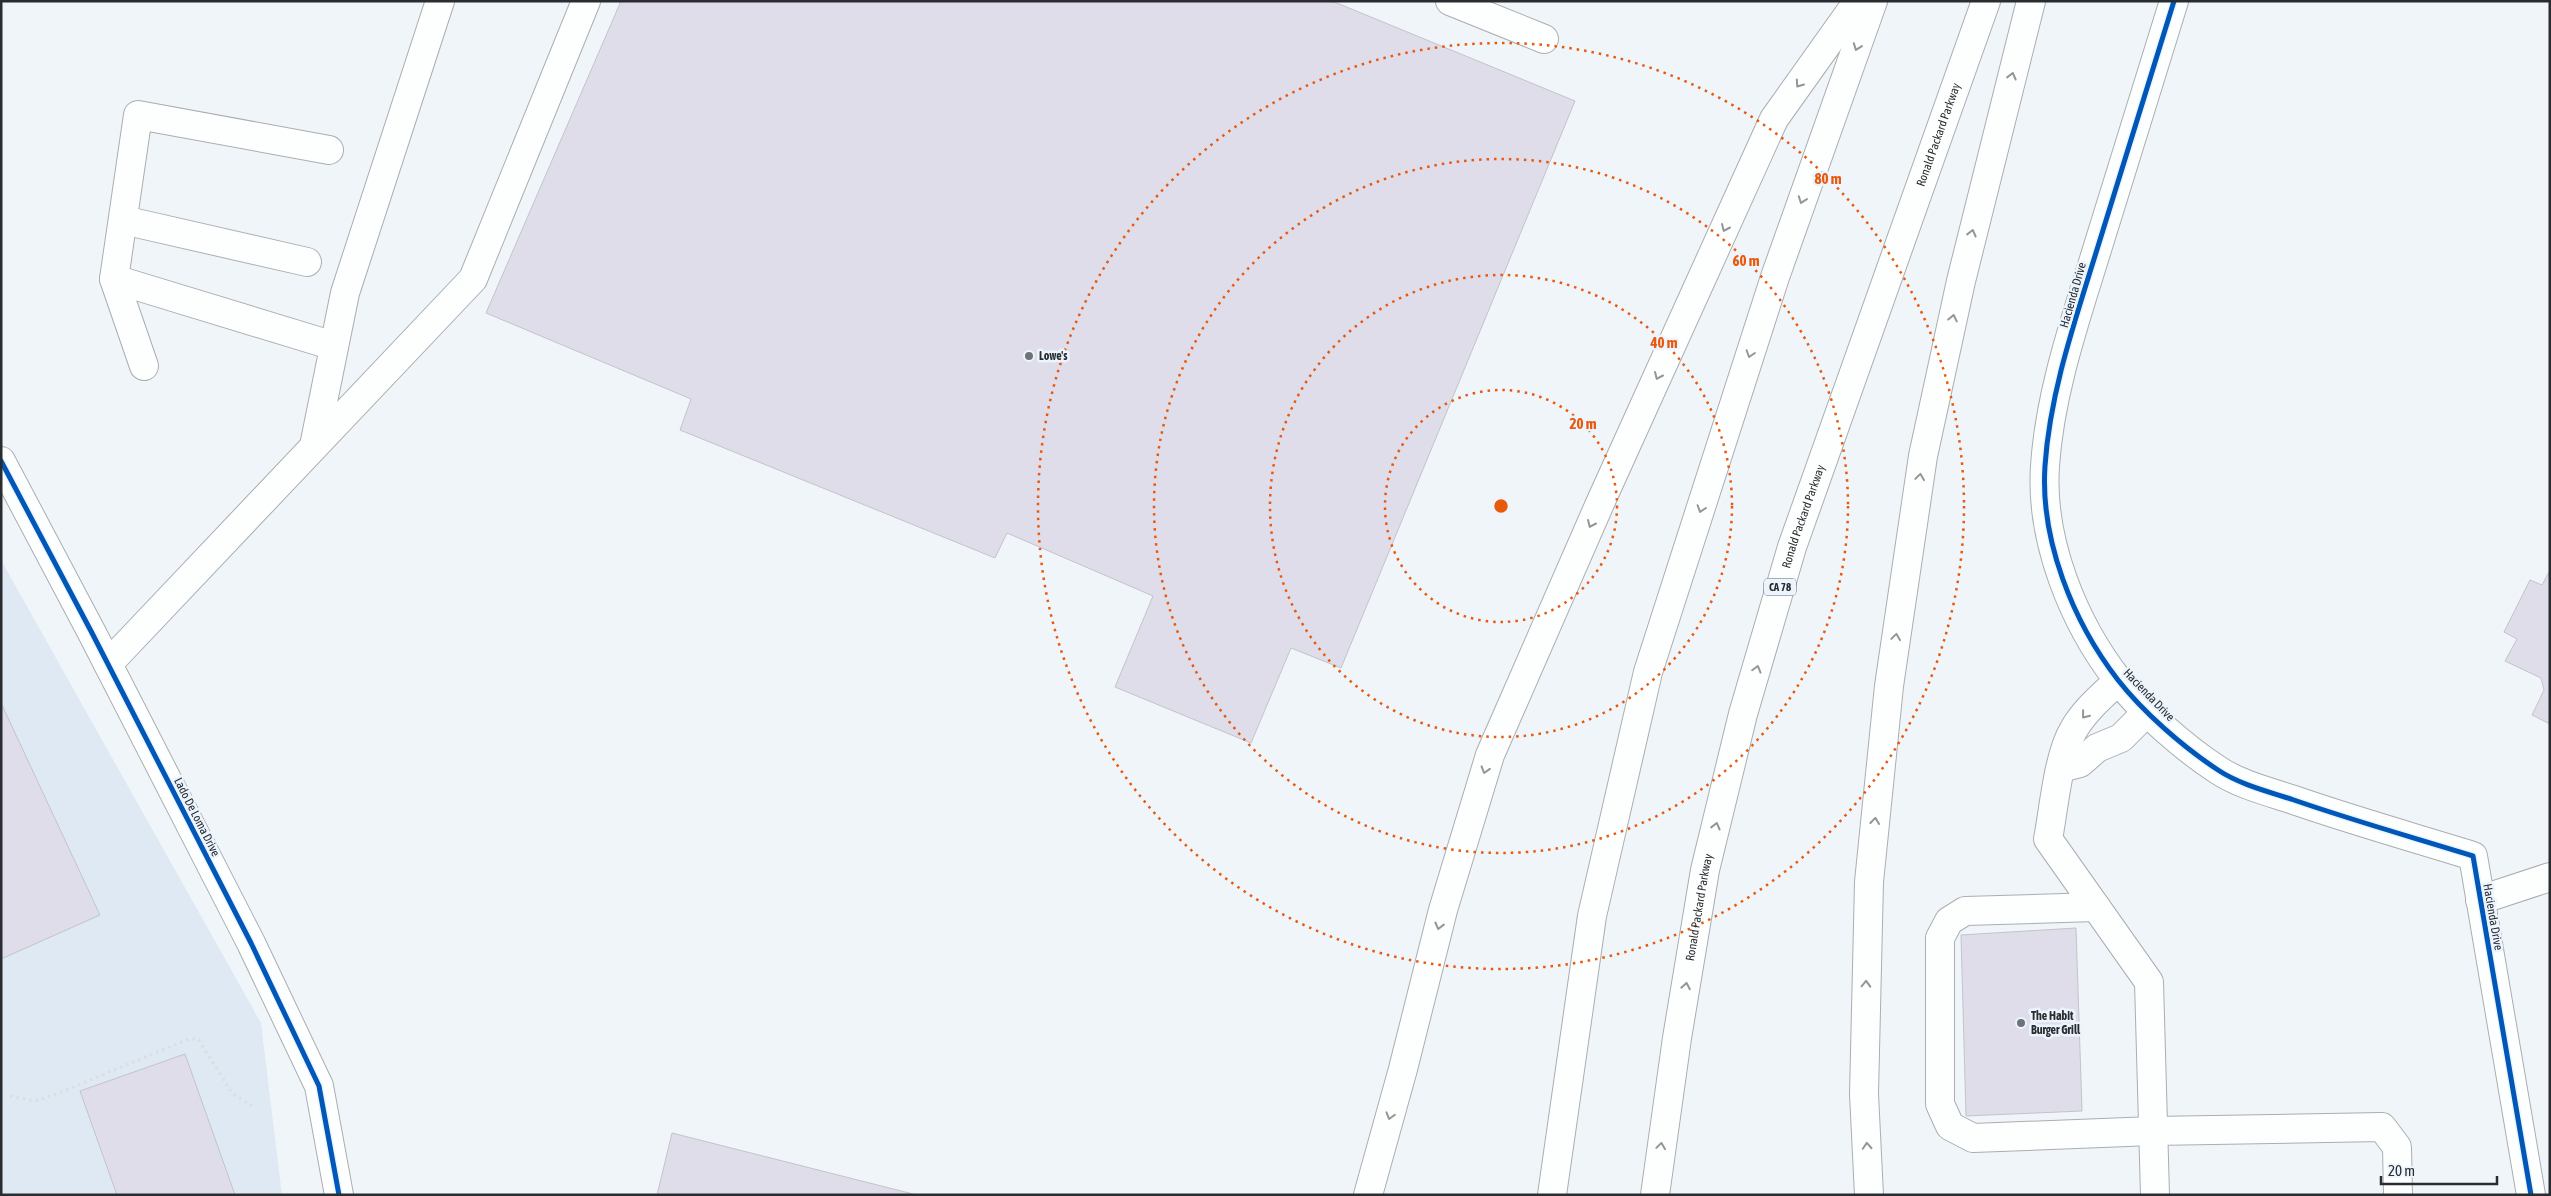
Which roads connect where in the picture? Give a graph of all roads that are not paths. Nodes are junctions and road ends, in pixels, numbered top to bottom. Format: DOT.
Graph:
graph roads {
  1 [pos="440,1"];
  2 [pos="586,1"];
  3 [pos="1450,1"];
  4 [pos="1858,1"];
  5 [pos="1873,1"];
  6 [pos="1986,1"];
  7 [pos="2031,1"];
  8 [pos="2174,1"];
  9 [pos="1544,40"];
  10 [pos="330,150"];
  11 [pos="123,220"];
  12 [pos="307,262"];
  13 [pos="114,278"];
  14 [pos="334,346"];
  15 [pos="144,366"];
  16 [pos="314,446"];
  17 [pos="1,461"];
  18 [pos="108,664"];
  19 [pos="2119,680"];
  20 [pos="2148,711"];
  21 [pos="2061,768"];
  22 [pos="2550,877"];
  23 [pos="2480,900"];
  24 [pos="2096,907"];
  25 [pos="2153,1131"];
  26 [pos="339,1195"];
  27 [pos="1368,1195"];
  28 [pos="1552,1195"];
  29 [pos="1655,1195"];
  30 [pos="1869,1195"];
  31 [pos="2155,1195"];
  32 [pos="2398,1195"];
  33 [pos="2531,1195"];
  1 -- 14 [label="main road"];
  2 -- 16 [label="main road"];
  3 -- 9 [label="main road"];
  4 -- 27 [label="main road, one-way"];
  5 -- 28 [label="main road, one-way"];
  29 -- 6 [label="main road, Ronald Packard Parkway / CA 78, one-way"];
  30 -- 7 [label="main road, one-way"];
  8 -- 19 [label="main road, Hacienda Drive"];
  10 -- 11 [label="main road"];
  11 -- 12 [label="main road"];
  11 -- 13 [label="main road"];
  13 -- 14 [label="main road"];
  13 -- 15 [label="main road"];
  14 -- 16 [label="main road"];
  16 -- 18 [label="main road"];
  17 -- 18 [label="main road, Lado De Loma Drive"];
  18 -- 26 [label="main road, Lado De Loma Drive"];
  19 -- 20 [label="main road, Hacienda Drive"];
  19 -- 21 [label="main road, one-way"];
  20 -- 21 [label="main road"];
  20 -- 23 [label="main road, Hacienda Drive"];
  21 -- 24 [label="main road"];
  22 -- 23 [label="main road"];
  23 -- 33 [label="main road, Hacienda Drive"];
  24 -- 25 [label="main road"];
  24 -- 25 [label="main road"];
  25 -- 31 [label="main road"];
  25 -- 32 [label="main road"];
}
